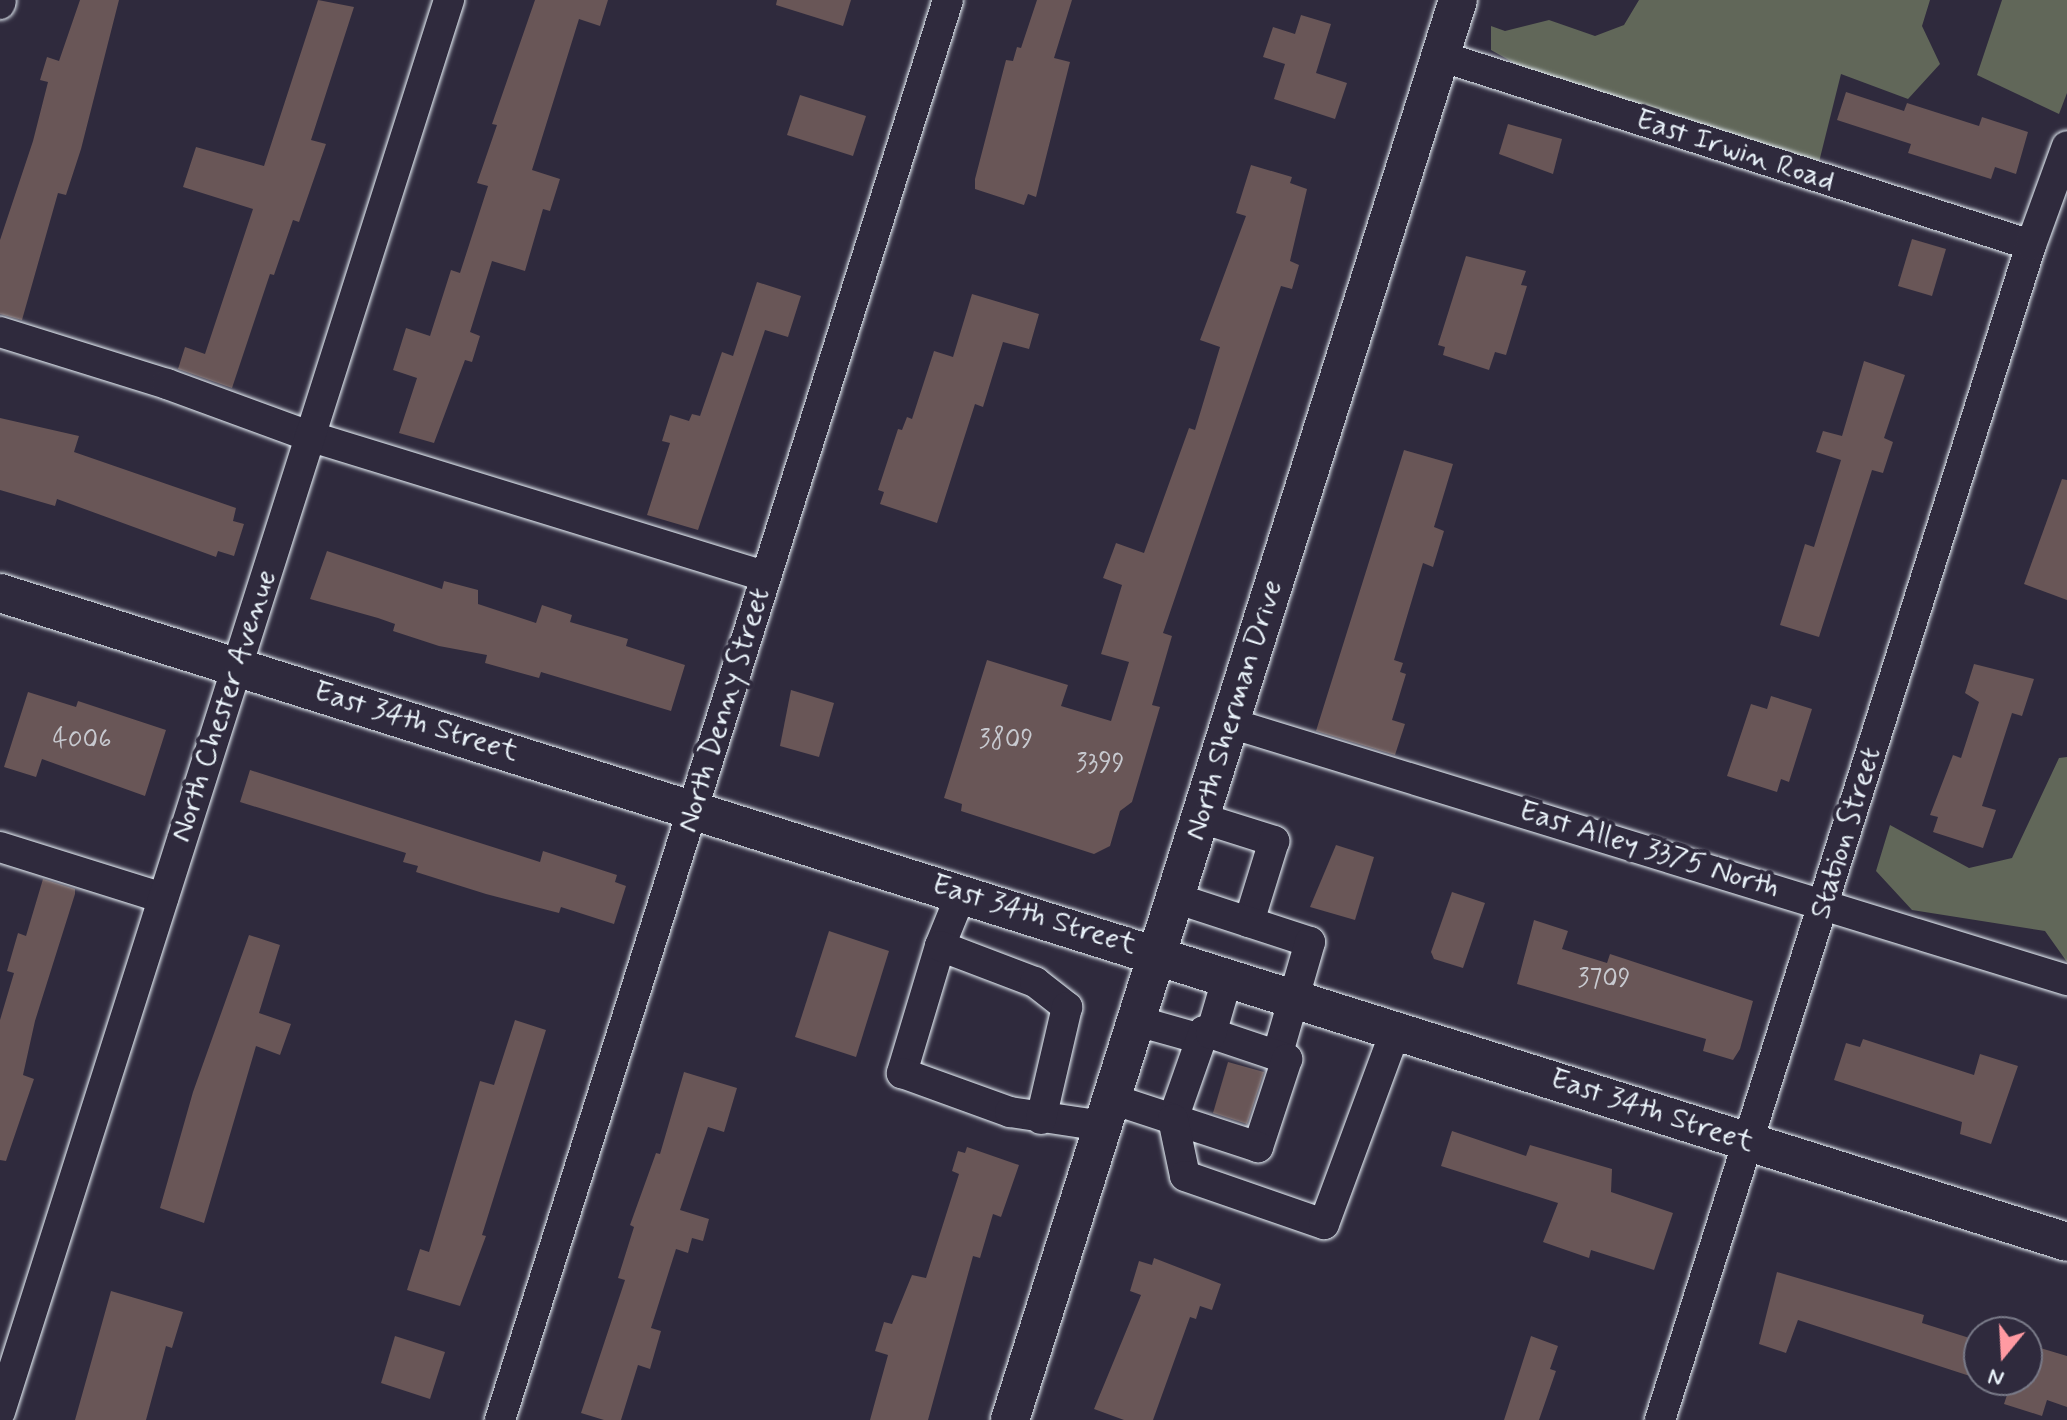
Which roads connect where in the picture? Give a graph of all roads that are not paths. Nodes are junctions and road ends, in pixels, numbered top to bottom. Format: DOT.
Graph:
graph roads {
  1 [pos="449,0"];
  2 [pos="948,0"];
  3 [pos="1458,0"];
  4 [pos="1440,56"];
  5 [pos="2067,146"];
  6 [pos="2031,245"];
  7 [pos="0,332"];
  8 [pos="309,436"];
  9 [pos="764,576"];
  10 [pos="0,593"];
  11 [pos="236,667"];
  12 [pos="1230,723"];
  13 [pos="694,809"];
  14 [pos="1201,818"];
  15 [pos="0,847"];
  16 [pos="962,892"];
  17 [pos="163,898"];
  18 [pos="1175,898"];
  19 [pos="1824,903"];
  20 [pos="1249,922"];
  21 [pos="940,946"];
  22 [pos="1158,953"];
  23 [pos="1228,976"];
  24 [pos="2067,980"];
  25 [pos="1291,996"];
  26 [pos="1137,1021"];
  27 [pos="1396,1029"];
  28 [pos="1206,1036"];
  29 [pos="1277,1056"];
  30 [pos="1108,1112"];
  31 [pos="1041,1119"];
  32 [pos="1173,1119"];
  33 [pos="1749,1142"];
  34 [pos="2067,1242"];
  35 [pos="0,1412"];
  36 [pos="500,1420"];
  37 [pos="1010,1420"];
  38 [pos="1660,1420"];
  1 -- 8 [label="street, North Chester Avenue"];
  2 -- 9 [label="street, North Denny Street"];
  3 -- 4 [label="main road, North Sherman Drive"];
  4 -- 6 [label="street, East Irwin Road"];
  4 -- 12 [label="main road, North Sherman Drive"];
  5 -- 6 [label="street, Station Street"];
  6 -- 19 [label="street, Station Street"];
  7 -- 8 [label="street"];
  8 -- 9 [label="street"];
  8 -- 11 [label="street, North Chester Avenue"];
  9 -- 13 [label="street, North Denny Street"];
  10 -- 11 [label="main road, East 34th Street"];
  11 -- 13 [label="main road, East 34th Street"];
  11 -- 17 [label="street, North Chester Avenue"];
  12 -- 14 [label="main road, North Sherman Drive"];
  12 -- 19 [label="street, East Alley 3375 North"];
  13 -- 16 [label="main road, East 34th Street"];
  13 -- 36 [label="street, North Denny Street"];
  14 -- 18 [label="main road, North Sherman Drive"];
  14 -- 20 [label="street"];
  15 -- 17 [label="street"];
  16 -- 21 [label="street"];
  16 -- 22 [label="main road, East 34th Street"];
  17 -- 35 [label="street, North Chester Avenue"];
  18 -- 20 [label="street"];
  18 -- 22 [label="main road, North Sherman Drive"];
  19 -- 24 [label="street, East Alley 3375 North"];
  19 -- 33 [label="street, Station Street"];
  20 -- 25 [label="street"];
  21 -- 31 [label="street"];
  21 -- 31 [label="street"];
  22 -- 23 [label="main road, East 34th Street"];
  22 -- 26 [label="main road, North Sherman Drive"];
  23 -- 25 [label="main road, East 34th Street"];
  23 -- 28 [label="street"];
  25 -- 27 [label="main road, East 34th Street"];
  25 -- 29 [label="street"];
  26 -- 28 [label="street"];
  26 -- 30 [label="main road, North Sherman Drive"];
  27 -- 32 [label="street"];
  27 -- 33 [label="main road, East 34th Street"];
  28 -- 29 [label="street"];
  28 -- 32 [label="street"];
  29 -- 32 [label="street"];
  30 -- 31 [label="street"];
  30 -- 32 [label="street"];
  30 -- 37 [label="main road, North Sherman Drive"];
  33 -- 34 [label="main road, East 34th Street"];
  33 -- 38 [label="street, Station Street"];
}
